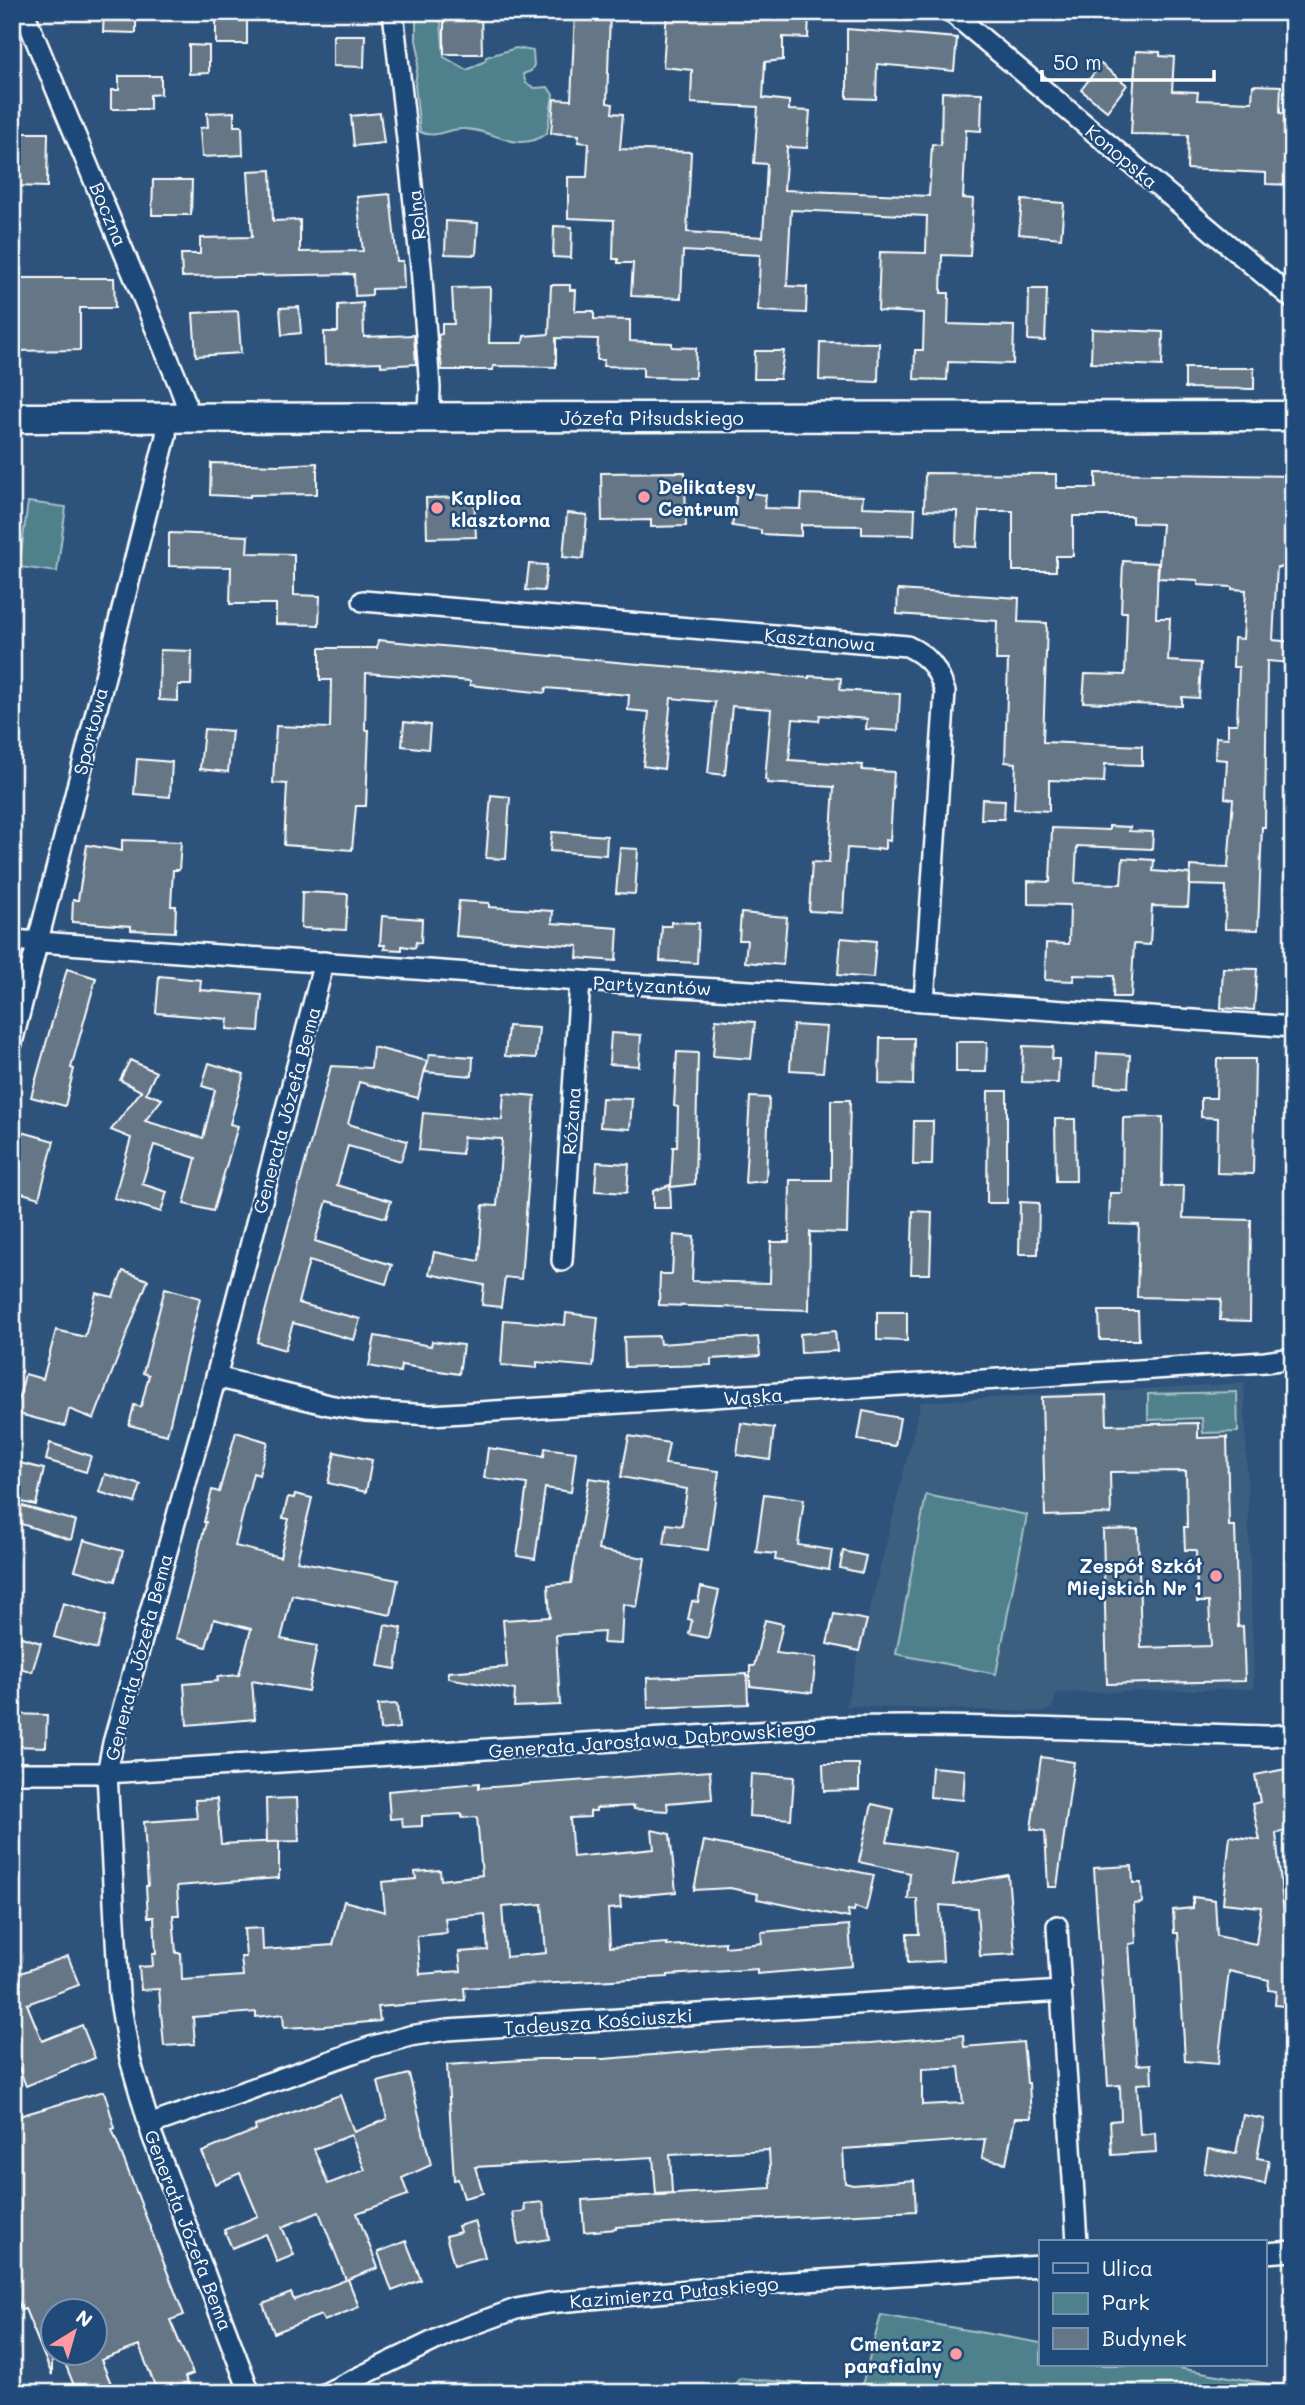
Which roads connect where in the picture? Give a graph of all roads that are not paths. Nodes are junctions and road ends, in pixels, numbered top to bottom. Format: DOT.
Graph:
graph roads {
  1 [pos="24,12"];
  2 [pos="393,12"];
  3 [pos="951,12"];
  4 [pos="1293,299"];
  5 [pos="1293,416"];
  6 [pos="12,418"];
  7 [pos="176,418"];
  8 [pos="429,418"];
  9 [pos="363,601"];
  10 [pos="12,940"];
  11 [pos="39,942"];
  12 [pos="324,962"];
  13 [pos="580,981"];
  14 [pos="924,1001"];
  15 [pos="1293,1027"];
  16 [pos="12,1043"];
  17 [pos="562,1261"];
  18 [pos="1293,1358"];
  19 [pos="216,1377"];
  20 [pos="1293,1734"];
  21 [pos="12,1773"];
  22 [pos="107,1773"];
  23 [pos="1057,1926"];
  24 [pos="1062,1991"];
  25 [pos="149,2125"];
  26 [pos="1077,2240"];
  27 [pos="1293,2251"];
  28 [pos="1266,2253"];
  29 [pos="1039,2266"];
  30 [pos="250,2393"];
  31 [pos="326,2393"];
  1 -- 7 [label="street, Boczna"];
  2 -- 8 [label="street, Rolna"];
  3 -- 4 [label="street, Konopska"];
  5 -- 8 [label="main road, Józefa Piłsudskiego"];
  6 -- 7 [label="main road, Józefa Piłsudskiego"];
  7 -- 8 [label="main road, Józefa Piłsudskiego"];
  7 -- 11 [label="street, Sportowa"];
  9 -- 14 [label="street, Kasztanowa"];
  10 -- 11 [label="street, Partyzantów"];
  11 -- 12 [label="street, Partyzantów"];
  11 -- 16 [label="street, Sportowa"];
  12 -- 13 [label="street, Partyzantów"];
  12 -- 19 [label="street, Generała Józefa Bema"];
  13 -- 14 [label="street, Partyzantów"];
  13 -- 17 [label="street, Różana"];
  14 -- 15 [label="street, Partyzantów"];
  18 -- 19 [label="street, Wąska"];
  19 -- 22 [label="street, Generała Józefa Bema"];
  20 -- 22 [label="street, Generała Jarosława Dąbrowskiego"];
  21 -- 22 [label="street, Generała Jarosława Dąbrowskiego"];
  22 -- 25 [label="street, Generała Józefa Bema"];
  23 -- 24 [label="street"];
  24 -- 25 [label="street, Tadeusza Kościuszki"];
  24 -- 26 [label="street"];
  25 -- 30 [label="street, Generała Józefa Bema"];
  27 -- 28 [label="street"];
  29 -- 31 [label="street, Kazimierza Pułaskiego"];
}
